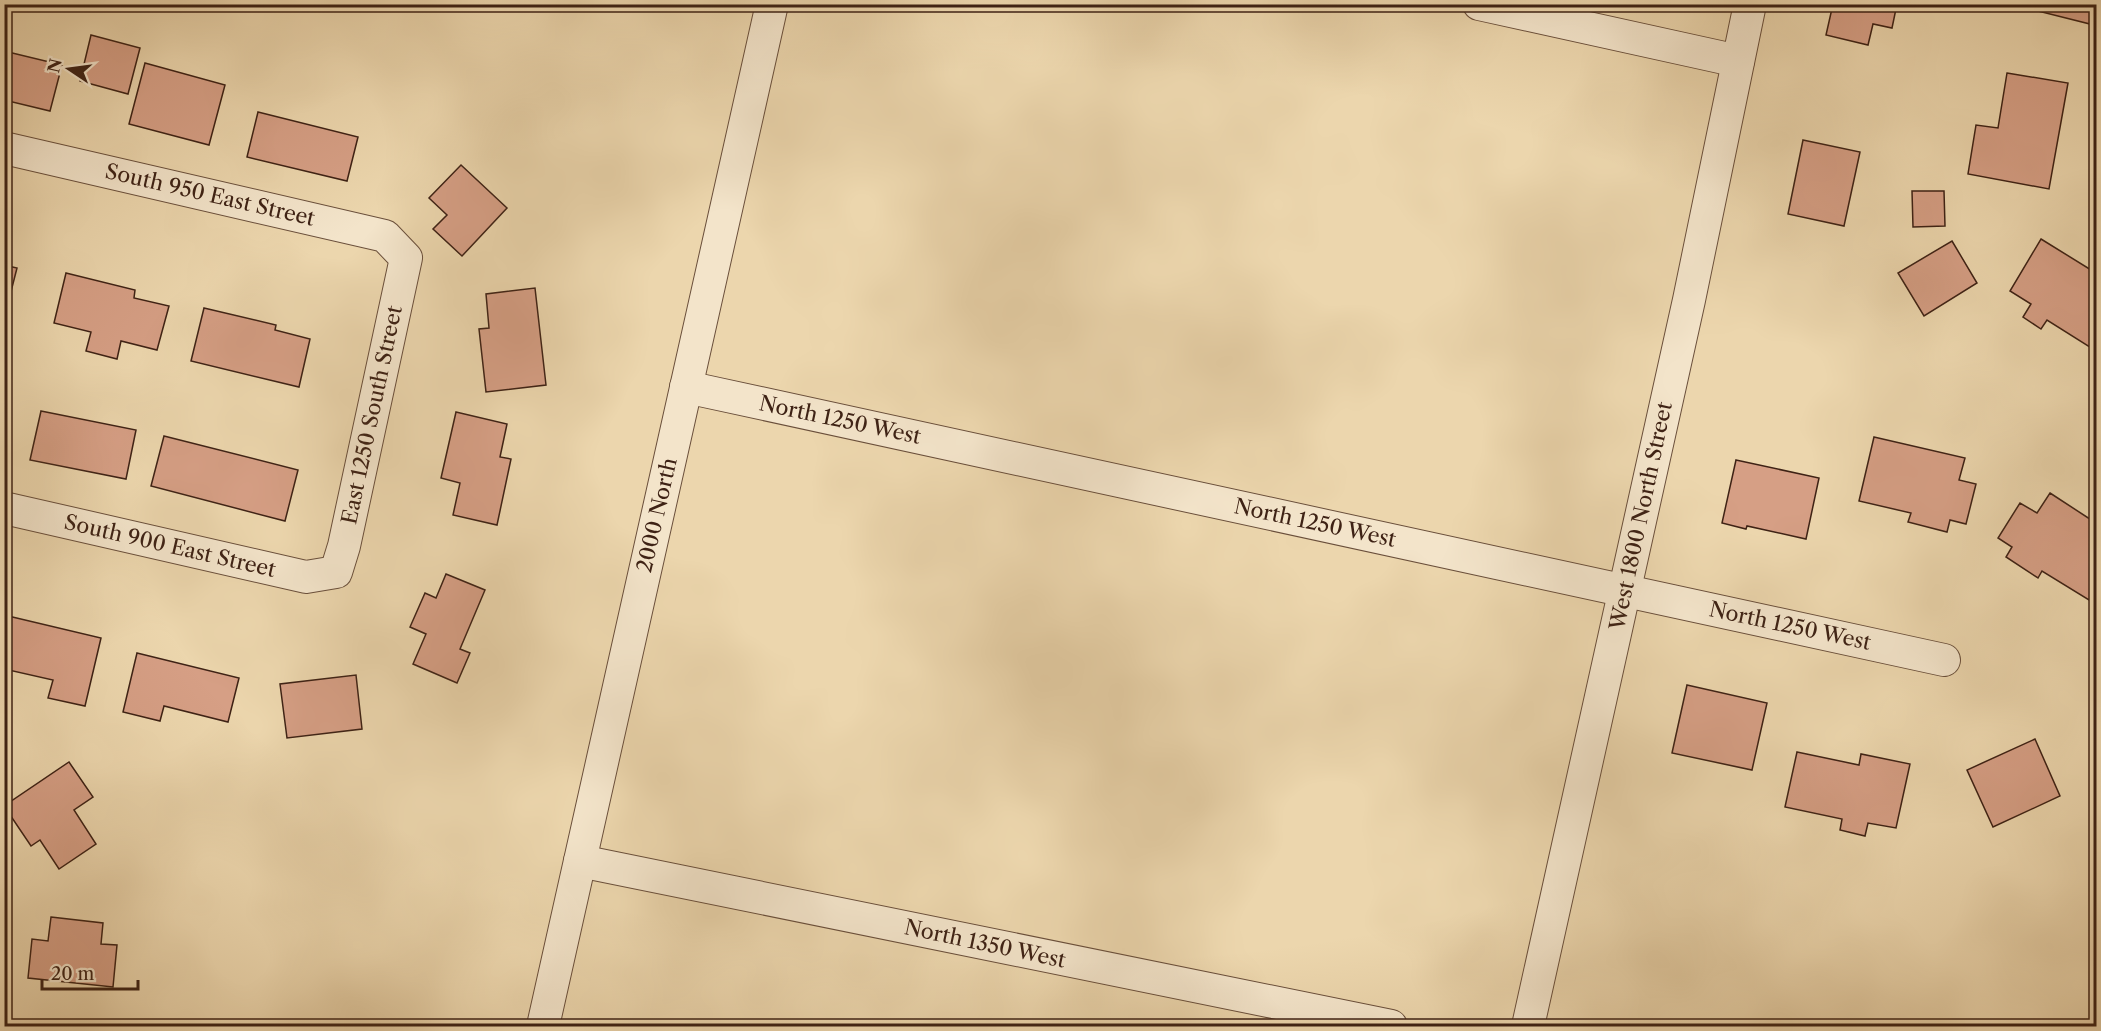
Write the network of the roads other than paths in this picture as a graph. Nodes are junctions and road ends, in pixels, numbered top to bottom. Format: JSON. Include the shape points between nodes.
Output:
{"nodes":[{"id":1,"x":772,"y":4,"type":"edge"},
{"id":2,"x":1479,"y":4,"type":"edge"},
{"id":3,"x":1750,"y":4,"type":"edge"},
{"id":4,"x":1738,"y":61,"type":"junction"},
{"id":5,"x":4,"y":148,"type":"edge"},
{"id":6,"x":406,"y":258,"type":"joint"},
{"id":7,"x":686,"y":387,"type":"junction"},
{"id":8,"x":4,"y":508,"type":"edge"},
{"id":9,"x":336,"y":572,"type":"joint"},
{"id":10,"x":1624,"y":590,"type":"junction"},
{"id":11,"x":1944,"y":660,"type":"dead end"},
{"id":12,"x":580,"y":861,"type":"junction"},
{"id":13,"x":543,"y":1026,"type":"edge"},
{"id":14,"x":1391,"y":1026,"type":"edge"},
{"id":15,"x":1528,"y":1026,"type":"edge"}],
"edges":[{"from":1,"to":7,"type":"street","name":"2000 North"},
{"from":2,"to":4,"type":"street"},
{"from":3,"to":4,"type":"street","name":"West 1800 North Street"},
{"from":4,"to":10,"type":"street","name":"West 1800 North Street"},
{"from":5,"to":6,"type":"street","name":"South 950 East Street","via":[[385,236]]},
{"from":6,"to":9,"type":"street","name":"East 1250 South Street"},
{"from":7,"to":10,"type":"street","name":"North 1250 West"},
{"from":7,"to":12,"type":"street","name":"2000 North"},
{"from":8,"to":9,"type":"street","name":"South 900 East Street","via":[[306,577]]},
{"from":10,"to":11,"type":"street","name":"North 1250 West"},
{"from":10,"to":15,"type":"street","name":"West 1800 North Street"},
{"from":12,"to":13,"type":"street","name":"2000 North"},
{"from":12,"to":14,"type":"street","name":"North 1350 West"}]}
